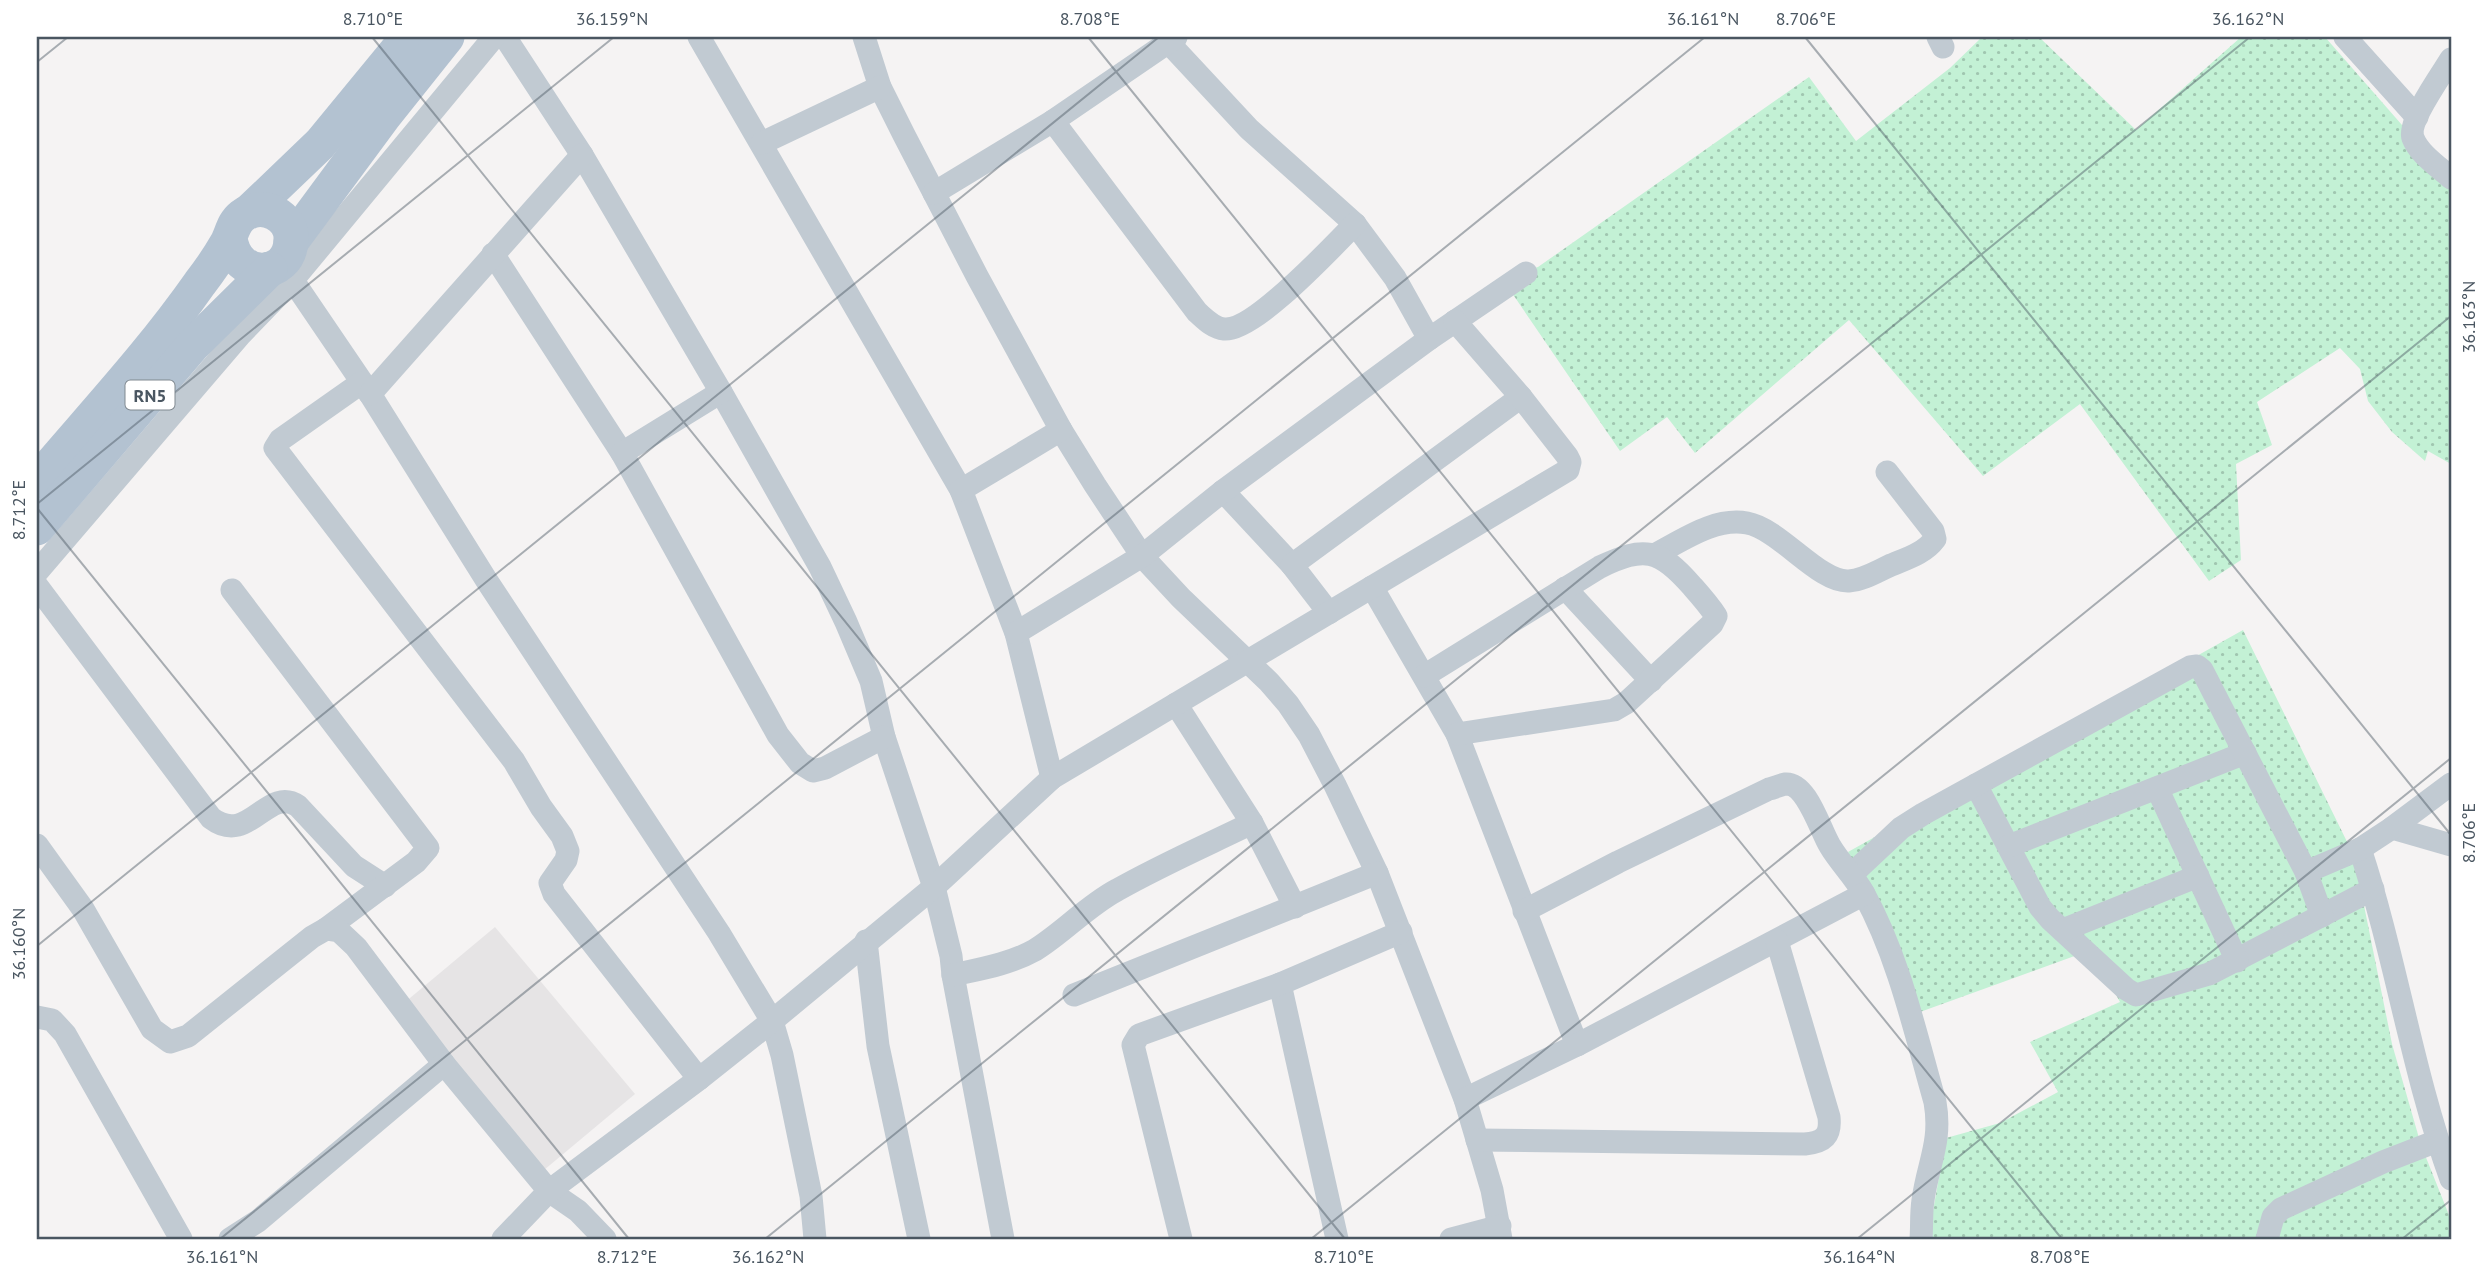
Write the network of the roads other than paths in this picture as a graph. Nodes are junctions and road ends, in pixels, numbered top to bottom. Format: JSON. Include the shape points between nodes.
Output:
{"nodes":[{"id":1,"x":408,"y":37,"type":"edge"},
{"id":2,"x":447,"y":37,"type":"edge"},
{"id":3,"x":494,"y":37,"type":"edge"},
{"id":4,"x":505,"y":37,"type":"edge"},
{"id":5,"x":699,"y":37,"type":"edge"},
{"id":6,"x":864,"y":37,"type":"edge"},
{"id":7,"x":2346,"y":37,"type":"edge"},
{"id":8,"x":1172,"y":39,"type":"edge"},
{"id":9,"x":2451,"y":59,"type":"edge"},
{"id":10,"x":880,"y":87,"type":"junction"},
{"id":11,"x":2417,"y":117,"type":"junction"},
{"id":12,"x":1053,"y":121,"type":"junction"},
{"id":13,"x":762,"y":143,"type":"junction"},
{"id":14,"x":582,"y":155,"type":"junction"},
{"id":15,"x":2451,"y":178,"type":"edge"},
{"id":16,"x":934,"y":193,"type":"junction"},
{"id":17,"x":251,"y":211,"type":"junction"},
{"id":18,"x":1355,"y":223,"type":"junction"},
{"id":19,"x":230,"y":238,"type":"junction"},
{"id":20,"x":493,"y":254,"type":"junction"},
{"id":21,"x":284,"y":264,"type":"junction"},
{"id":22,"x":1525,"y":272,"type":"dead end"},
{"id":23,"x":1455,"y":321,"type":"junction"},
{"id":24,"x":1430,"y":339,"type":"junction"},
{"id":25,"x":366,"y":389,"type":"junction"},
{"id":26,"x":721,"y":392,"type":"junction"},
{"id":27,"x":1521,"y":397,"type":"junction"},
{"id":28,"x":1060,"y":430,"type":"junction"},
{"id":29,"x":622,"y":453,"type":"junction"},
{"id":30,"x":1887,"y":472,"type":"dead end"},
{"id":31,"x":37,"y":481,"type":"edge"},
{"id":32,"x":961,"y":490,"type":"junction"},
{"id":33,"x":1223,"y":491,"type":"junction"},
{"id":34,"x":37,"y":528,"type":"edge"},
{"id":35,"x":1656,"y":554,"type":"junction"},
{"id":36,"x":1142,"y":556,"type":"junction"},
{"id":37,"x":1292,"y":565,"type":"junction"},
{"id":38,"x":37,"y":572,"type":"edge"},
{"id":39,"x":37,"y":586,"type":"edge"},
{"id":40,"x":1372,"y":587,"type":"junction"},
{"id":41,"x":1565,"y":589,"type":"junction"},
{"id":42,"x":232,"y":590,"type":"dead end"},
{"id":43,"x":1329,"y":613,"type":"junction"},
{"id":44,"x":1016,"y":633,"type":"junction"},
{"id":45,"x":1247,"y":660,"type":"junction"},
{"id":46,"x":1424,"y":676,"type":"junction"},
{"id":47,"x":1651,"y":681,"type":"junction"},
{"id":48,"x":1176,"y":705,"type":"junction"},
{"id":49,"x":1457,"y":734,"type":"junction"},
{"id":50,"x":884,"y":737,"type":"junction"},
{"id":51,"x":2245,"y":753,"type":"junction"},
{"id":52,"x":1052,"y":778,"type":"junction"},
{"id":53,"x":2451,"y":784,"type":"edge"},
{"id":54,"x":1976,"y":785,"type":"junction"},
{"id":55,"x":2157,"y":788,"type":"junction"},
{"id":56,"x":1252,"y":823,"type":"junction"},
{"id":57,"x":2392,"y":828,"type":"junction"},
{"id":58,"x":37,"y":845,"type":"edge"},
{"id":59,"x":2451,"y":845,"type":"edge"},
{"id":60,"x":2009,"y":846,"type":"junction"},
{"id":61,"x":2360,"y":849,"type":"junction"},
{"id":62,"x":2306,"y":872,"type":"junction"},
{"id":63,"x":1377,"y":873,"type":"junction"},
{"id":64,"x":1852,"y":874,"type":"junction"},
{"id":65,"x":2198,"y":876,"type":"junction"},
{"id":66,"x":385,"y":886,"type":"junction"},
{"id":67,"x":934,"y":887,"type":"junction"},
{"id":68,"x":2373,"y":889,"type":"junction"},
{"id":69,"x":1864,"y":894,"type":"junction"},
{"id":70,"x":1295,"y":906,"type":"junction"},
{"id":71,"x":1524,"y":911,"type":"junction"},
{"id":72,"x":2322,"y":916,"type":"junction"},
{"id":73,"x":326,"y":929,"type":"junction"},
{"id":74,"x":2063,"y":930,"type":"junction"},
{"id":75,"x":1401,"y":932,"type":"junction"},
{"id":76,"x":866,"y":941,"type":"junction"},
{"id":77,"x":1777,"y":941,"type":"junction"},
{"id":78,"x":2237,"y":961,"type":"junction"},
{"id":79,"x":953,"y":975,"type":"junction"},
{"id":80,"x":1280,"y":984,"type":"junction"},
{"id":81,"x":1074,"y":995,"type":"dead end"},
{"id":82,"x":37,"y":1017,"type":"edge"},
{"id":83,"x":772,"y":1021,"type":"junction"},
{"id":84,"x":1577,"y":1045,"type":"junction"},
{"id":85,"x":444,"y":1064,"type":"junction"},
{"id":86,"x":699,"y":1079,"type":"junction"},
{"id":87,"x":1465,"y":1099,"type":"junction"},
{"id":88,"x":2440,"y":1128,"type":"edge"},
{"id":89,"x":1477,"y":1140,"type":"junction"},
{"id":90,"x":2451,"y":1179,"type":"edge"},
{"id":91,"x":549,"y":1191,"type":"junction"},
{"id":92,"x":262,"y":1230,"type":"edge"},
{"id":93,"x":1501,"y":1233,"type":"edge"},
{"id":94,"x":181,"y":1239,"type":"edge"},
{"id":95,"x":230,"y":1239,"type":"edge"},
{"id":96,"x":503,"y":1239,"type":"edge"},
{"id":97,"x":605,"y":1239,"type":"edge"},
{"id":98,"x":815,"y":1239,"type":"edge"},
{"id":99,"x":919,"y":1239,"type":"edge"},
{"id":100,"x":1003,"y":1239,"type":"edge"},
{"id":101,"x":1181,"y":1239,"type":"edge"},
{"id":102,"x":1337,"y":1239,"type":"edge"},
{"id":103,"x":1451,"y":1239,"type":"edge"},
{"id":104,"x":1922,"y":1239,"type":"edge"},
{"id":105,"x":2267,"y":1239,"type":"edge"}],
"edges":[{"from":1,"to":17,"type":"main road","number":"RN5","via":[[320,144]]},
{"from":2,"to":21,"type":"main road","number":"RN5","via":[[384,116]]},
{"from":3,"to":21,"type":"street"},
{"from":4,"to":14,"type":"street"},
{"from":5,"to":13,"type":"street"},
{"from":6,"to":10,"type":"street"},
{"from":7,"to":11,"type":"street"},
{"from":8,"to":12,"type":"street"},
{"from":8,"to":18,"type":"street","via":[[1249,129]]},
{"from":9,"to":11,"type":"street"},
{"from":10,"to":13,"type":"street"},
{"from":10,"to":16,"type":"street"},
{"from":11,"to":15,"type":"street","via":[[2414,140]]},
{"from":12,"to":16,"type":"street"},
{"from":12,"to":18,"type":"street","via":[[1198,312],[1211,325],[1225,330],[1241,326],[1284,294]]},
{"from":13,"to":32,"type":"street"},
{"from":14,"to":20,"type":"street"},
{"from":14,"to":26,"type":"street"},
{"from":16,"to":28,"type":"street"},
{"from":17,"to":19,"type":"main road","number":"RN5","via":[[240,217]]},
{"from":17,"to":21,"type":"main road","via":[[263,209],[284,219],[290,230]]},
{"from":18,"to":24,"type":"street","via":[[1395,278]]},
{"from":19,"to":21,"type":"main road","via":[[237,260],[247,267],[258,271]]},
{"from":19,"to":31,"type":"main road","number":"RN5","via":[[168,326]]},
{"from":20,"to":25,"type":"street"},
{"from":20,"to":29,"type":"street"},
{"from":21,"to":25,"type":"street"},
{"from":21,"to":34,"type":"main road","number":"RN5","via":[[194,344]]},
{"from":21,"to":38,"type":"street","via":[[240,335]]},
{"from":22,"to":23,"type":"street"},
{"from":23,"to":24,"type":"street"},
{"from":23,"to":27,"type":"street"},
{"from":24,"to":33,"type":"street"},
{"from":25,"to":83,"type":"street"},
{"from":25,"to":86,"type":"street","via":[[280,440],[275,448],[514,761],[568,850],[550,883],[554,894]]},
{"from":26,"to":29,"type":"street"},
{"from":26,"to":50,"type":"street","via":[[846,622],[871,681]]},
{"from":27,"to":37,"type":"street"},
{"from":27,"to":40,"type":"street","via":[[1567,456],[1568,470]]},
{"from":28,"to":32,"type":"street"},
{"from":28,"to":36,"type":"street"},
{"from":29,"to":50,"type":"street","via":[[778,735],[800,763],[813,771],[825,768]]},
{"from":30,"to":35,"type":"street","via":[[1935,539],[1919,553],[1859,579],[1831,577],[1764,529],[1747,523],[1711,527]]},
{"from":32,"to":44,"type":"street"},
{"from":33,"to":36,"type":"street"},
{"from":33,"to":37,"type":"street"},
{"from":35,"to":41,"type":"street","via":[[1620,558]]},
{"from":35,"to":47,"type":"street","via":[[1681,574],[1716,616]]},
{"from":36,"to":44,"type":"street"},
{"from":36,"to":45,"type":"street"},
{"from":37,"to":43,"type":"street"},
{"from":39,"to":66,"type":"street","via":[[211,818],[227,827],[239,827],[279,801],[291,801],[354,866]]},
{"from":40,"to":43,"type":"street"},
{"from":40,"to":46,"type":"street"},
{"from":41,"to":46,"type":"street"},
{"from":41,"to":47,"type":"street"},
{"from":42,"to":66,"type":"street","via":[[428,848]]},
{"from":43,"to":45,"type":"street"},
{"from":44,"to":52,"type":"street"},
{"from":45,"to":48,"type":"street"},
{"from":45,"to":63,"type":"street","via":[[1288,704],[1308,735]]},
{"from":46,"to":49,"type":"street"},
{"from":47,"to":49,"type":"street","via":[[1614,710]]},
{"from":48,"to":52,"type":"street"},
{"from":48,"to":56,"type":"street"},
{"from":49,"to":71,"type":"street"},
{"from":50,"to":67,"type":"street"},
{"from":51,"to":54,"type":"street","via":[[2197,666]]},
{"from":51,"to":55,"type":"street"},
{"from":51,"to":62,"type":"street"},
{"from":52,"to":67,"type":"street"},
{"from":53,"to":57,"type":"street"},
{"from":54,"to":60,"type":"street"},
{"from":54,"to":64,"type":"street","via":[[1901,828]]},
{"from":55,"to":60,"type":"street"},
{"from":55,"to":65,"type":"street"},
{"from":56,"to":70,"type":"street"},
{"from":56,"to":79,"type":"street","via":[[1116,890],[1033,951]]},
{"from":57,"to":59,"type":"street"},
{"from":57,"to":61,"type":"street"},
{"from":58,"to":73,"type":"street","via":[[83,909],[152,1030],[170,1042],[188,1036]]},
{"from":60,"to":74,"type":"street","via":[[2040,907]]},
{"from":61,"to":62,"type":"street"},
{"from":61,"to":68,"type":"street"},
{"from":62,"to":72,"type":"street"},
{"from":63,"to":70,"type":"street"},
{"from":63,"to":75,"type":"street"},
{"from":64,"to":69,"type":"street"},
{"from":64,"to":71,"type":"street","via":[[1828,843],[1805,795],[1797,786],[1785,784]]},
{"from":65,"to":74,"type":"street"},
{"from":65,"to":78,"type":"street"},
{"from":66,"to":73,"type":"street"},
{"from":67,"to":76,"type":"street"},
{"from":67,"to":79,"type":"street"},
{"from":68,"to":72,"type":"street"},
{"from":68,"to":88,"type":"street"},
{"from":69,"to":77,"type":"street"},
{"from":69,"to":104,"type":"street","via":[[1900,980],[1939,1123],[1923,1200]]},
{"from":70,"to":81,"type":"street"},
{"from":71,"to":84,"type":"street"},
{"from":72,"to":78,"type":"street"},
{"from":73,"to":85,"type":"street","via":[[348,938]]},
{"from":74,"to":78,"type":"street","via":[[2136,995]]},
{"from":75,"to":80,"type":"street"},
{"from":75,"to":87,"type":"street"},
{"from":76,"to":83,"type":"street"},
{"from":76,"to":99,"type":"street","via":[[878,1046]]},
{"from":77,"to":84,"type":"street"},
{"from":77,"to":89,"type":"street","via":[[1829,1117],[1826,1138],[1805,1144]]},
{"from":79,"to":100,"type":"street"},
{"from":80,"to":101,"type":"street","via":[[1139,1035],[1133,1045]]},
{"from":80,"to":102,"type":"street"},
{"from":82,"to":94,"type":"street","via":[[51,1020],[65,1034]]},
{"from":83,"to":86,"type":"street"},
{"from":83,"to":98,"type":"street","via":[[811,1196]]},
{"from":84,"to":87,"type":"street"},
{"from":85,"to":91,"type":"street"},
{"from":85,"to":92,"type":"street"},
{"from":86,"to":91,"type":"street"},
{"from":87,"to":89,"type":"street"},
{"from":88,"to":90,"type":"street"},
{"from":88,"to":105,"type":"street","via":[[2383,1161],[2281,1209],[2273,1217]]},
{"from":89,"to":93,"type":"street"},
{"from":91,"to":96,"type":"street"},
{"from":91,"to":97,"type":"street","via":[[578,1210]]},
{"from":92,"to":95,"type":"street"},
{"from":93,"to":103,"type":"street"}]}
